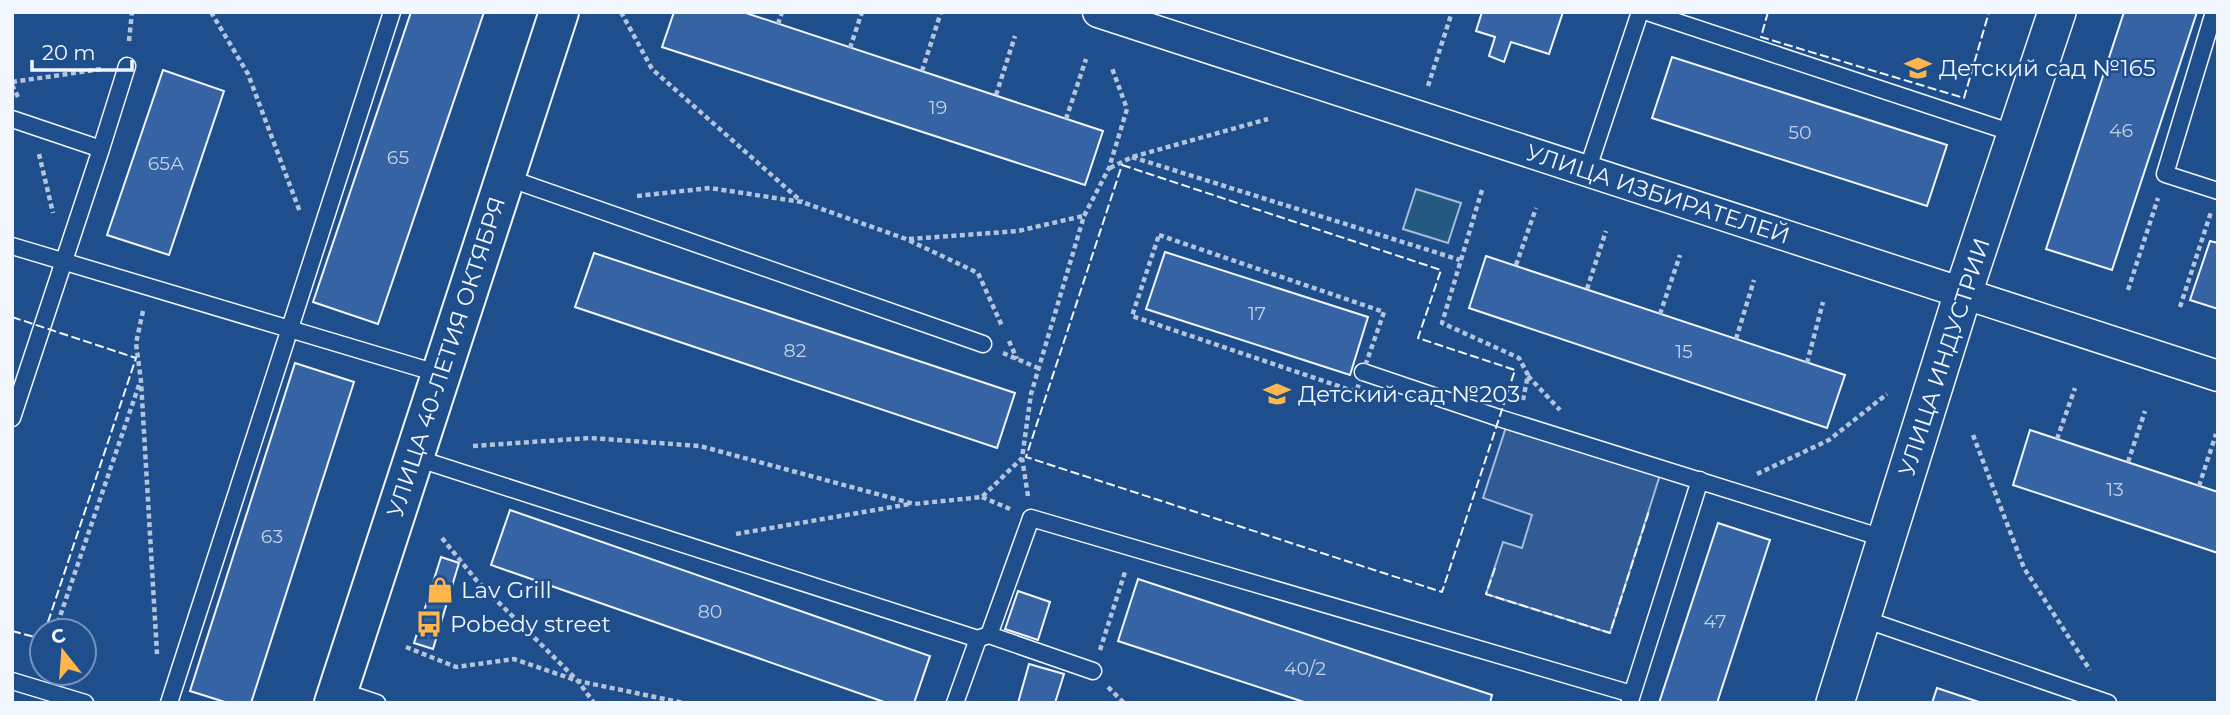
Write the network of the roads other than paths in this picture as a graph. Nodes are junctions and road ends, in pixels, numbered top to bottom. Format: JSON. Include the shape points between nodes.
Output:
{"nodes":[{"id":1,"x":392,"y":12,"type":"edge"},
{"id":2,"x":559,"y":12,"type":"edge"},
{"id":3,"x":1098,"y":12,"type":"edge"},
{"id":4,"x":1640,"y":12,"type":"edge"},
{"id":5,"x":1647,"y":12,"type":"edge"},
{"id":6,"x":2057,"y":12,"type":"edge"},
{"id":7,"x":2214,"y":12,"type":"edge"},
{"id":8,"x":2213,"y":33,"type":"edge"},
{"id":9,"x":127,"y":66,"type":"road end"},
{"id":10,"x":12,"y":119,"type":"edge"},
{"id":11,"x":2016,"y":134,"type":"junction"},
{"id":12,"x":101,"y":149,"type":"junction"},
{"id":13,"x":1587,"y":171,"type":"junction"},
{"id":14,"x":505,"y":177,"type":"junction"},
{"id":15,"x":2218,"y":191,"type":"edge"},
{"id":16,"x":12,"y":246,"type":"edge"},
{"id":17,"x":64,"y":261,"type":"junction"},
{"id":18,"x":1963,"y":293,"type":"junction"},
{"id":19,"x":290,"y":329,"type":"junction"},
{"id":20,"x":983,"y":344,"type":"road end"},
{"id":21,"x":1363,"y":372,"type":"road end"},
{"id":22,"x":440,"y":374,"type":"junction"},
{"id":23,"x":2218,"y":376,"type":"edge"},
{"id":24,"x":12,"y":418,"type":"edge"},
{"id":25,"x":413,"y":457,"type":"junction"},
{"id":26,"x":1700,"y":480,"type":"junction"},
{"id":27,"x":1886,"y":539,"type":"junction"},
{"id":28,"x":1861,"y":618,"type":"junction"},
{"id":29,"x":984,"y":637,"type":"junction"},
{"id":30,"x":1093,"y":671,"type":"road end"},
{"id":31,"x":12,"y":681,"type":"edge"},
{"id":32,"x":336,"y":696,"type":"edge"},
{"id":33,"x":1631,"y":698,"type":"edge"},
{"id":34,"x":85,"y":703,"type":"edge"},
{"id":35,"x":169,"y":703,"type":"edge"},
{"id":36,"x":377,"y":703,"type":"edge"},
{"id":37,"x":955,"y":703,"type":"edge"},
{"id":38,"x":1835,"y":703,"type":"edge"},
{"id":39,"x":2108,"y":703,"type":"edge"}],
"edges":[{"from":1,"to":19,"type":"lane"},
{"from":2,"to":14,"type":"main road","name":"УЛИЦА 40-ЛЕТИЯ ОКТЯБРЯ"},
{"from":3,"to":13,"type":"street","name":"УЛИЦА ИЗБИРАТЕЛЕЙ"},
{"from":4,"to":13,"type":"lane"},
{"from":5,"to":11,"type":"lane"},
{"from":6,"to":11,"type":"street","name":"УЛИЦА ИНДУСТРИИ"},
{"from":7,"to":8,"type":"lane"},
{"from":8,"to":15,"type":"lane","via":[[2165,174]]},
{"from":9,"to":12,"type":"lane"},
{"from":10,"to":12,"type":"lane"},
{"from":11,"to":18,"type":"street","name":"УЛИЦА ИНДУСТРИИ"},
{"from":12,"to":17,"type":"lane"},
{"from":13,"to":18,"type":"street","name":"УЛИЦА ИЗБИРАТЕЛЕЙ"},
{"from":14,"to":20,"type":"lane"},
{"from":14,"to":22,"type":"main road","name":"УЛИЦА 40-ЛЕТИЯ ОКТЯБРЯ"},
{"from":16,"to":17,"type":"lane"},
{"from":17,"to":19,"type":"lane"},
{"from":17,"to":24,"type":"lane"},
{"from":18,"to":23,"type":"street","name":"УЛИЦА ИЗБИРАТЕЛЕЙ"},
{"from":18,"to":27,"type":"street","name":"УЛИЦА ИНДУСТРИИ"},
{"from":19,"to":22,"type":"lane"},
{"from":19,"to":35,"type":"lane"},
{"from":21,"to":26,"type":"lane"},
{"from":22,"to":25,"type":"main road","name":"УЛИЦА 40-ЛЕТИЯ ОКТЯБРЯ"},
{"from":25,"to":29,"type":"lane"},
{"from":25,"to":32,"type":"main road","name":"УЛИЦА 40-ЛЕТИЯ ОКТЯБРЯ"},
{"from":26,"to":27,"type":"lane"},
{"from":26,"to":33,"type":"lane"},
{"from":27,"to":28,"type":"street","name":"УЛИЦА ИНДУСТРИИ"},
{"from":28,"to":38,"type":"street","name":"УЛИЦА ИНДУСТРИИ"},
{"from":28,"to":39,"type":"lane"},
{"from":29,"to":30,"type":"lane"},
{"from":29,"to":33,"type":"lane","via":[[1031,517]]},
{"from":29,"to":37,"type":"lane"},
{"from":31,"to":34,"type":"lane"},
{"from":32,"to":36,"type":"lane"}]}
